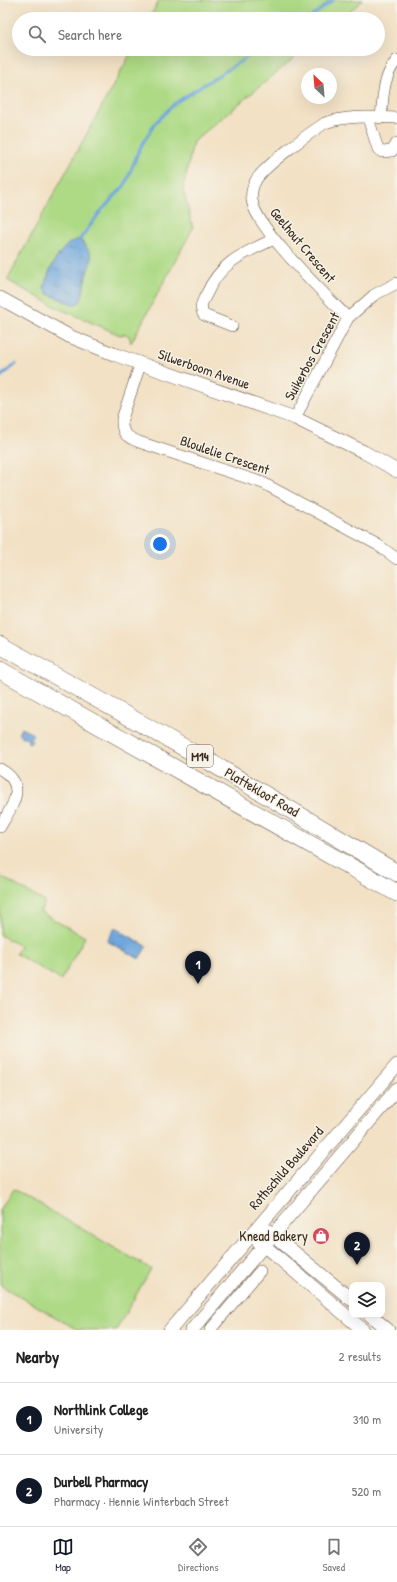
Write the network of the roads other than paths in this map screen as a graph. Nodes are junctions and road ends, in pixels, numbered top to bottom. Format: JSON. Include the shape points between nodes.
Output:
{"nodes":[{"id":1,"x":397,"y":60,"type":"edge"},
{"id":2,"x":368,"y":118,"type":"junction"},
{"id":3,"x":381,"y":118,"type":"junction"},
{"id":4,"x":397,"y":118,"type":"edge"},
{"id":5,"x":397,"y":143,"type":"edge"},
{"id":6,"x":274,"y":239,"type":"junction"},
{"id":7,"x":397,"y":283,"type":"edge"},
{"id":8,"x":0,"y":298,"type":"edge"},
{"id":9,"x":348,"y":318,"type":"junction"},
{"id":10,"x":232,"y":326,"type":"dead end"},
{"id":11,"x":140,"y":365,"type":"junction"},
{"id":12,"x":295,"y":418,"type":"junction"},
{"id":13,"x":397,"y":471,"type":"edge"},
{"id":14,"x":397,"y":559,"type":"edge"},
{"id":15,"x":0,"y":645,"type":"edge"},
{"id":16,"x":0,"y":670,"type":"edge"},
{"id":17,"x":0,"y":769,"type":"edge"},
{"id":18,"x":0,"y":827,"type":"edge"},
{"id":19,"x":397,"y":872,"type":"edge"},
{"id":20,"x":397,"y":893,"type":"edge"},
{"id":21,"x":397,"y":1065,"type":"edge"},
{"id":22,"x":397,"y":1089,"type":"edge"},
{"id":23,"x":260,"y":1224,"type":"junction"},
{"id":24,"x":273,"y":1234,"type":"junction"},
{"id":25,"x":250,"y":1235,"type":"junction"},
{"id":26,"x":263,"y":1246,"type":"junction"},
{"id":27,"x":260,"y":1271,"type":"dead end"},
{"id":28,"x":349,"y":1297,"type":"edge"},
{"id":29,"x":374,"y":1318,"type":"edge"},
{"id":30,"x":170,"y":1330,"type":"edge"},
{"id":31,"x":192,"y":1330,"type":"edge"},
{"id":32,"x":210,"y":1330,"type":"edge"},
{"id":33,"x":363,"y":1330,"type":"edge"},
{"id":34,"x":388,"y":1330,"type":"edge"}],
"edges":[{"from":1,"to":3,"type":"street","via":[[388,72]]},
{"from":2,"to":3,"type":"street","name":"Geelhout Crescent"},
{"from":2,"to":5,"type":"street","via":[[378,149],[382,152],[392,151]]},
{"from":2,"to":6,"type":"street","name":"Geelhout Crescent","via":[[333,120],[325,123],[259,176],[252,189],[252,200],[260,220]]},
{"from":3,"to":4,"type":"street","name":"Geelhout Crescent"},
{"from":6,"to":9,"type":"street","name":"Geelhout Crescent"},
{"from":6,"to":10,"type":"street","via":[[225,265],[208,289],[201,308],[204,315]]},
{"from":7,"to":9,"type":"street","name":"Suikerbos Crescent","via":[[374,295]]},
{"from":8,"to":11,"type":"street","name":"Silwerboom Avenue","via":[[69,336]]},
{"from":9,"to":12,"type":"street","name":"Suikerbos Crescent"},
{"from":11,"to":12,"type":"street","name":"Silwerboom Avenue"},
{"from":11,"to":14,"type":"street","name":"Bloulelie Crescent","via":[[122,419],[121,426],[129,438],[263,483],[378,545]]},
{"from":12,"to":13,"type":"street","name":"Silwerboom Avenue"},
{"from":15,"to":19,"type":"main road","name":"Plattekloof Road","number":"M14","via":[[210,762]]},
{"from":16,"to":20,"type":"main road","name":"Plattekloof Road","number":"M14"},
{"from":17,"to":18,"type":"street","via":[[11,776],[16,788],[15,799]]},
{"from":21,"to":23,"type":"street","name":"Rothschild Boulevard"},
{"from":22,"to":24,"type":"street"},
{"from":23,"to":24,"type":"street"},
{"from":23,"to":25,"type":"street","name":"Rothschild Boulevard"},
{"from":24,"to":26,"type":"street"},
{"from":24,"to":28,"type":"street"},
{"from":25,"to":26,"type":"street"},
{"from":25,"to":30,"type":"street","name":"Rothschild Boulevard"},
{"from":26,"to":31,"type":"street"},
{"from":26,"to":33,"type":"street"},
{"from":27,"to":32,"type":"street"},
{"from":29,"to":34,"type":"street"}]}
